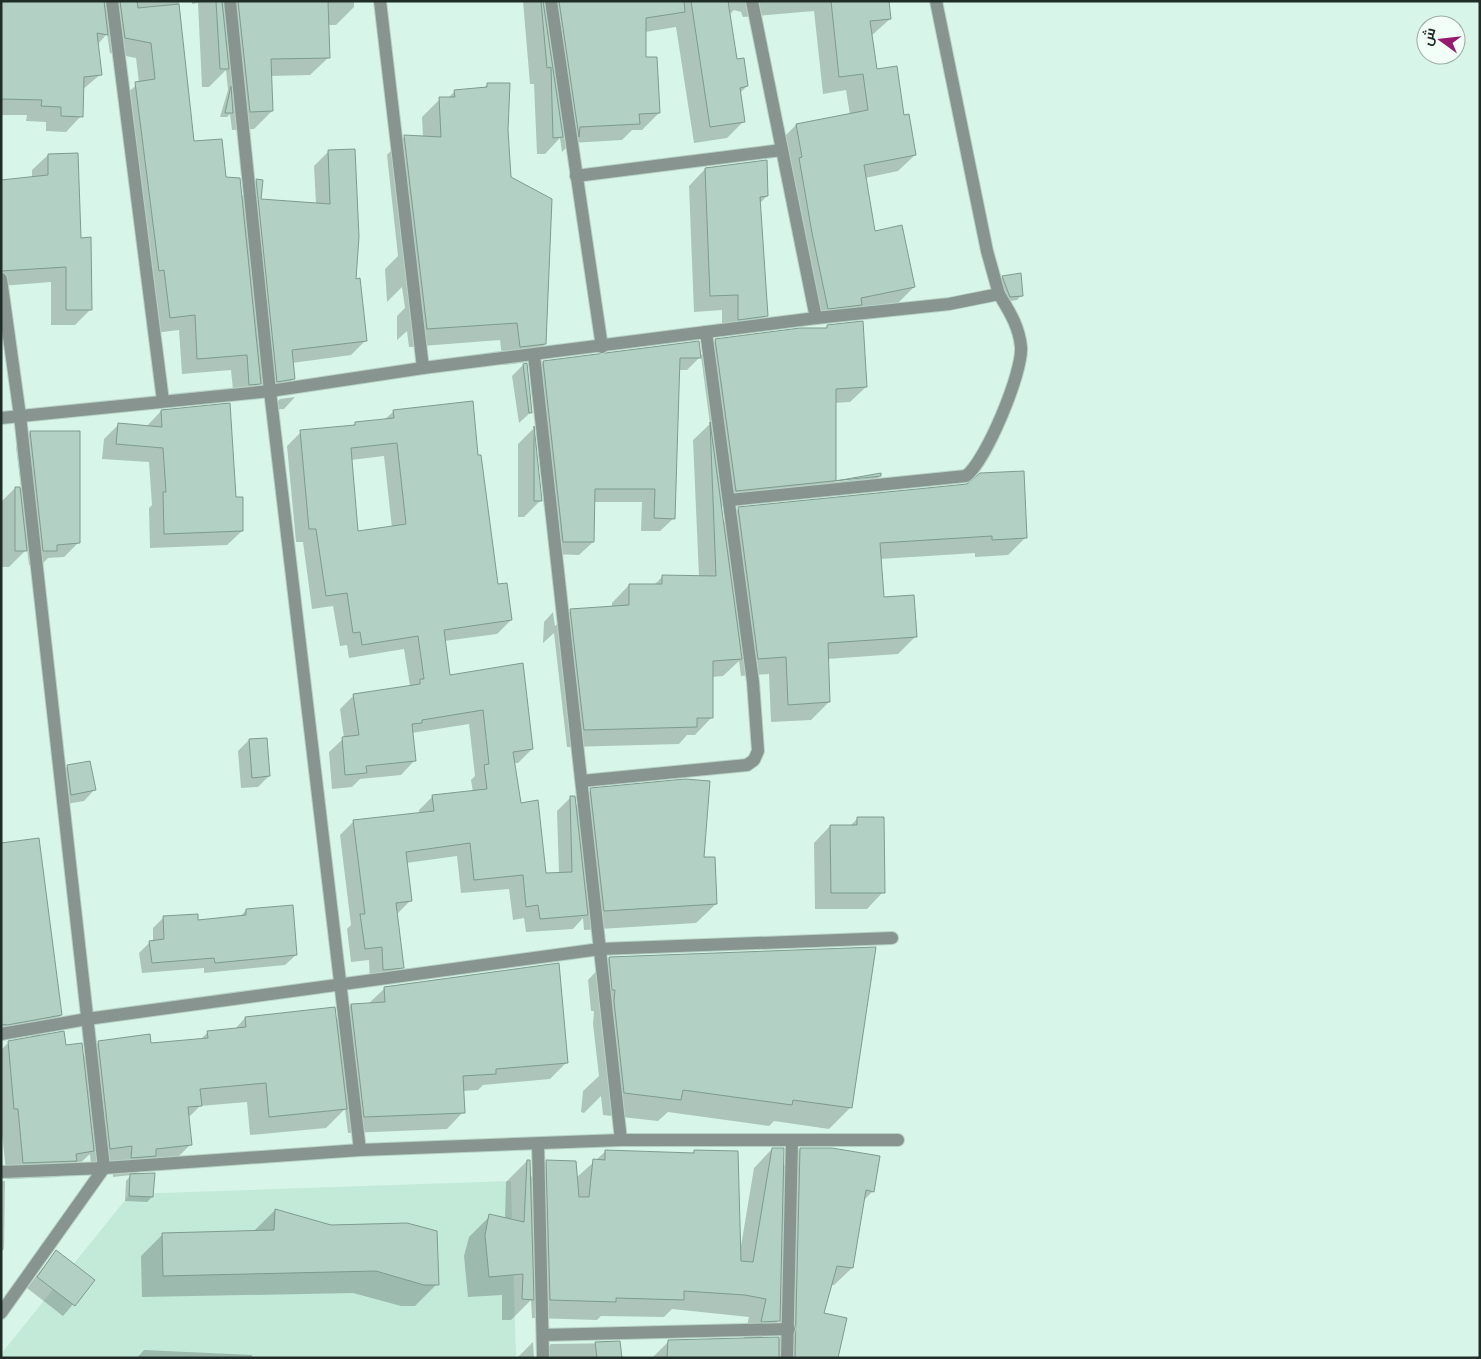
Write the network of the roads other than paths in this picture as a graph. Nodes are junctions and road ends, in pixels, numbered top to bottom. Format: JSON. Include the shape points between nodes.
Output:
{"nodes":[{"id":1,"x":112,"y":1,"type":"edge"},
{"id":2,"x":230,"y":1,"type":"edge"},
{"id":3,"x":380,"y":1,"type":"edge"},
{"id":4,"x":550,"y":1,"type":"edge"},
{"id":5,"x":752,"y":1,"type":"edge"},
{"id":6,"x":936,"y":1,"type":"edge"},
{"id":7,"x":782,"y":150,"type":"junction"},
{"id":8,"x":576,"y":176,"type":"junction"},
{"id":9,"x":1,"y":279,"type":"edge"},
{"id":10,"x":999,"y":294,"type":"junction"},
{"id":11,"x":816,"y":318,"type":"junction"},
{"id":12,"x":706,"y":332,"type":"junction"},
{"id":13,"x":602,"y":347,"type":"junction"},
{"id":14,"x":534,"y":355,"type":"junction"},
{"id":15,"x":423,"y":368,"type":"junction"},
{"id":16,"x":270,"y":391,"type":"junction"},
{"id":17,"x":163,"y":401,"type":"junction"},
{"id":18,"x":20,"y":416,"type":"junction"},
{"id":19,"x":1,"y":418,"type":"edge"},
{"id":20,"x":730,"y":500,"type":"junction"},
{"id":21,"x":582,"y":781,"type":"junction"},
{"id":22,"x":892,"y":938,"type":"dead end"},
{"id":23,"x":600,"y":949,"type":"junction"},
{"id":24,"x":340,"y":984,"type":"junction"},
{"id":25,"x":87,"y":1019,"type":"junction"},
{"id":26,"x":1,"y":1034,"type":"edge"},
{"id":27,"x":622,"y":1140,"type":"junction"},
{"id":28,"x":792,"y":1140,"type":"junction"},
{"id":29,"x":898,"y":1140,"type":"dead end"},
{"id":30,"x":538,"y":1144,"type":"junction"},
{"id":31,"x":360,"y":1150,"type":"junction"},
{"id":32,"x":104,"y":1168,"type":"junction"},
{"id":33,"x":1,"y":1172,"type":"edge"},
{"id":34,"x":1,"y":1313,"type":"edge"},
{"id":35,"x":789,"y":1329,"type":"junction"},
{"id":36,"x":542,"y":1335,"type":"junction"},
{"id":37,"x":543,"y":1358,"type":"edge"},
{"id":38,"x":787,"y":1358,"type":"edge"}],
"edges":[{"from":1,"to":17,"type":"street"},
{"from":2,"to":16,"type":"street"},
{"from":3,"to":15,"type":"street"},
{"from":4,"to":8,"type":"street"},
{"from":5,"to":7,"type":"street"},
{"from":6,"to":10,"type":"street","via":[[983,232]]},
{"from":7,"to":8,"type":"street"},
{"from":7,"to":11,"type":"street"},
{"from":8,"to":13,"type":"street"},
{"from":9,"to":18,"type":"street"},
{"from":10,"to":11,"type":"street","via":[[949,304]]},
{"from":10,"to":20,"type":"street","via":[[1020,335],[1020,363],[999,420],[975,467],[966,476]]},
{"from":11,"to":12,"type":"street"},
{"from":12,"to":13,"type":"street"},
{"from":12,"to":20,"type":"street"},
{"from":13,"to":14,"type":"street"},
{"from":14,"to":15,"type":"street"},
{"from":14,"to":21,"type":"street"},
{"from":15,"to":16,"type":"street"},
{"from":16,"to":17,"type":"street"},
{"from":16,"to":24,"type":"street"},
{"from":17,"to":18,"type":"street"},
{"from":18,"to":19,"type":"street"},
{"from":18,"to":25,"type":"street"},
{"from":20,"to":21,"type":"street","via":[[757,719],[758,751],[754,760],[747,765],[716,770]]},
{"from":21,"to":23,"type":"street"},
{"from":22,"to":23,"type":"street"},
{"from":23,"to":24,"type":"street"},
{"from":23,"to":27,"type":"street"},
{"from":24,"to":25,"type":"street"},
{"from":24,"to":31,"type":"street"},
{"from":25,"to":26,"type":"street"},
{"from":25,"to":32,"type":"street"},
{"from":27,"to":28,"type":"street"},
{"from":27,"to":30,"type":"street"},
{"from":28,"to":29,"type":"street"},
{"from":28,"to":35,"type":"street"},
{"from":30,"to":31,"type":"street"},
{"from":30,"to":36,"type":"street"},
{"from":31,"to":32,"type":"street"},
{"from":32,"to":33,"type":"street"},
{"from":32,"to":34,"type":"street"},
{"from":35,"to":36,"type":"street"},
{"from":35,"to":38,"type":"street"},
{"from":36,"to":37,"type":"street"}]}
